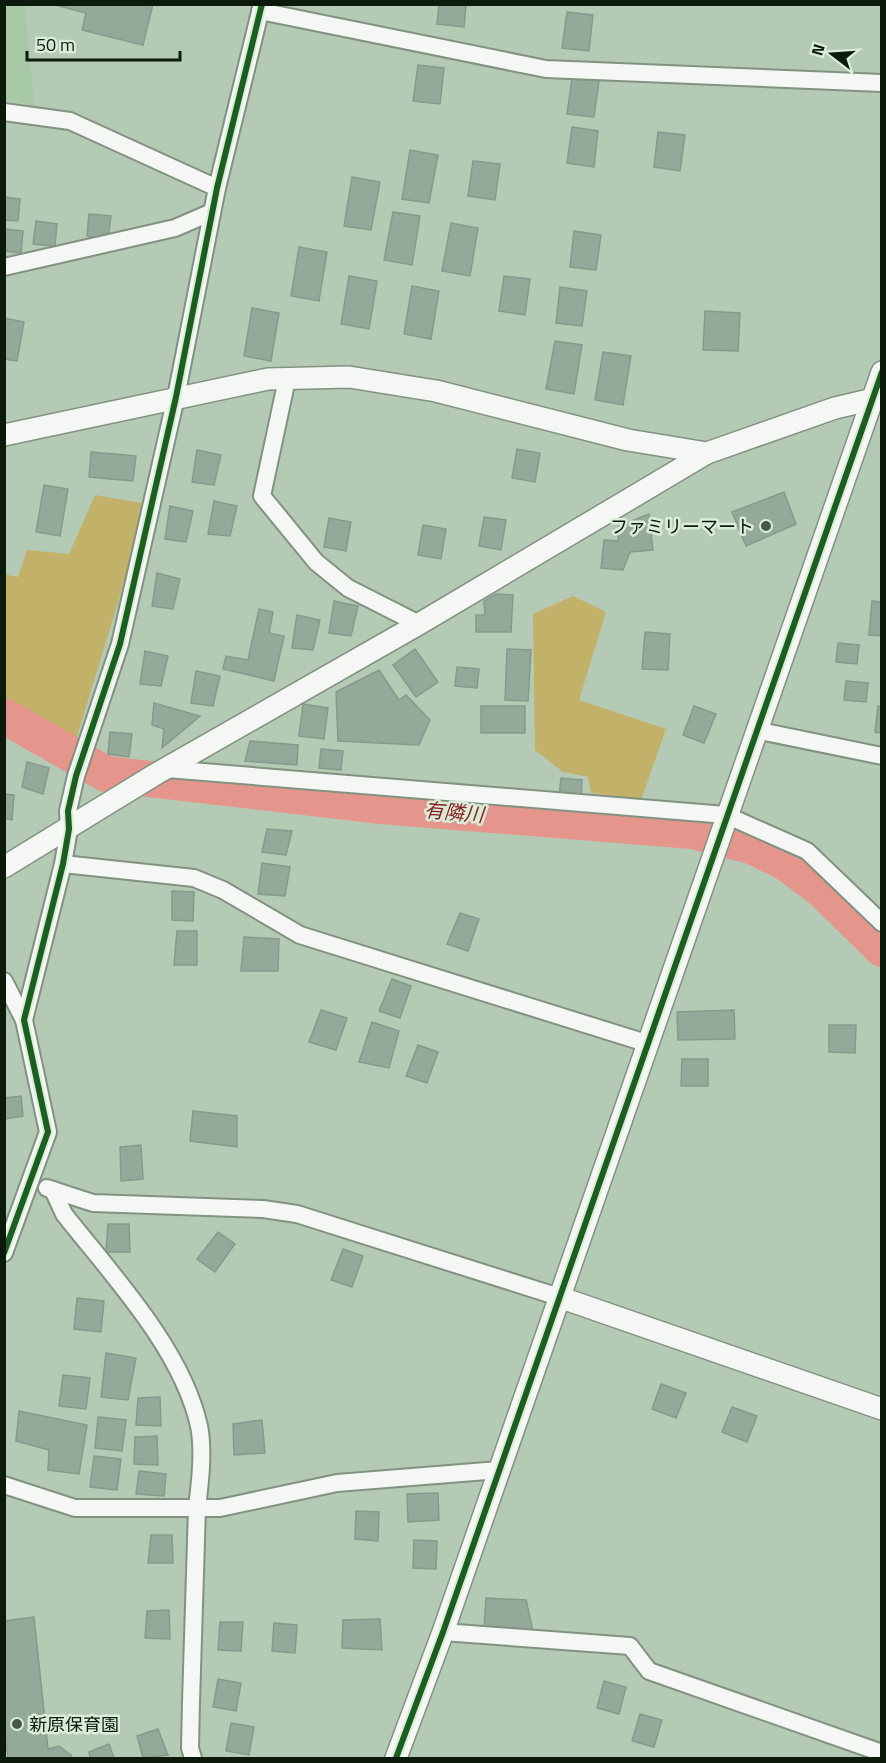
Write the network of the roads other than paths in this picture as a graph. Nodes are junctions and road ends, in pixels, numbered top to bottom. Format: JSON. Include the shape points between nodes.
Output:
{"nodes":[{"id":1,"x":261,"y":8,"type":"edge"},
{"id":2,"x":882,"y":83,"type":"edge"},
{"id":3,"x":4,"y":112,"type":"edge"},
{"id":4,"x":217,"y":188,"type":"junction"},
{"id":5,"x":212,"y":212,"type":"junction"},
{"id":6,"x":4,"y":267,"type":"edge"},
{"id":7,"x":882,"y":372,"type":"edge"},
{"id":8,"x":287,"y":379,"type":"junction"},
{"id":9,"x":176,"y":397,"type":"junction"},
{"id":10,"x":877,"y":398,"type":"edge"},
{"id":11,"x":4,"y":435,"type":"edge"},
{"id":12,"x":707,"y":453,"type":"junction"},
{"id":13,"x":419,"y":624,"type":"junction"},
{"id":14,"x":755,"y":730,"type":"junction"},
{"id":15,"x":882,"y":756,"type":"edge"},
{"id":16,"x":162,"y":771,"type":"junction"},
{"id":17,"x":724,"y":819,"type":"junction"},
{"id":18,"x":69,"y":829,"type":"junction"},
{"id":19,"x":63,"y":864,"type":"junction"},
{"id":20,"x":4,"y":867,"type":"edge"},
{"id":21,"x":882,"y":923,"type":"edge"},
{"id":22,"x":4,"y":981,"type":"edge"},
{"id":23,"x":24,"y":1020,"type":"junction"},
{"id":24,"x":646,"y":1043,"type":"junction"},
{"id":25,"x":32,"y":1183,"type":"junction"},
{"id":26,"x":53,"y":1190,"type":"junction"},
{"id":27,"x":4,"y":1254,"type":"edge"},
{"id":28,"x":559,"y":1297,"type":"junction"},
{"id":29,"x":882,"y":1409,"type":"edge"},
{"id":30,"x":499,"y":1470,"type":"junction"},
{"id":31,"x":4,"y":1485,"type":"edge"},
{"id":32,"x":196,"y":1508,"type":"junction"},
{"id":33,"x":443,"y":1632,"type":"junction"},
{"id":34,"x":882,"y":1753,"type":"edge"},
{"id":35,"x":191,"y":1758,"type":"edge"},
{"id":36,"x":396,"y":1758,"type":"edge"}],
"edges":[{"from":1,"to":2,"type":"street","via":[[546,69]]},
{"from":1,"to":4,"type":"street"},
{"from":3,"to":4,"type":"street","via":[[70,122]]},
{"from":4,"to":5,"type":"street"},
{"from":5,"to":6,"type":"street","via":[[175,228]]},
{"from":5,"to":9,"type":"street"},
{"from":7,"to":10,"type":"street"},
{"from":8,"to":9,"type":"street","via":[[268,379]]},
{"from":8,"to":12,"type":"street","via":[[350,377],[436,391],[628,440]]},
{"from":8,"to":13,"type":"street","via":[[262,496],[316,562],[348,588]]},
{"from":9,"to":11,"type":"street"},
{"from":9,"to":18,"type":"street","via":[[120,644],[76,776],[68,811]]},
{"from":10,"to":12,"type":"street","via":[[835,408]]},
{"from":10,"to":14,"type":"street"},
{"from":12,"to":13,"type":"street"},
{"from":13,"to":16,"type":"street"},
{"from":14,"to":15,"type":"street"},
{"from":14,"to":17,"type":"street"},
{"from":16,"to":17,"type":"street"},
{"from":16,"to":18,"type":"street"},
{"from":17,"to":21,"type":"street","via":[[807,851]]},
{"from":17,"to":24,"type":"street"},
{"from":18,"to":19,"type":"street"},
{"from":18,"to":20,"type":"street"},
{"from":19,"to":23,"type":"street"},
{"from":19,"to":24,"type":"street","via":[[194,878],[223,890],[300,935]]},
{"from":22,"to":23,"type":"street"},
{"from":23,"to":25,"type":"street","via":[[48,1132]]},
{"from":24,"to":28,"type":"street"},
{"from":25,"to":26,"type":"street"},
{"from":25,"to":27,"type":"street"},
{"from":26,"to":28,"type":"street","via":[[93,1203],[263,1209],[297,1214]]},
{"from":26,"to":32,"type":"street","via":[[64,1214],[172,1356],[199,1426],[200,1481]]},
{"from":28,"to":29,"type":"street"},
{"from":28,"to":30,"type":"street"},
{"from":30,"to":32,"type":"street","via":[[337,1483],[220,1508]]},
{"from":30,"to":33,"type":"street"},
{"from":31,"to":32,"type":"street","via":[[75,1508]]},
{"from":32,"to":35,"type":"street"},
{"from":33,"to":34,"type":"street","via":[[630,1646],[649,1671]]},
{"from":33,"to":36,"type":"street"}]}
